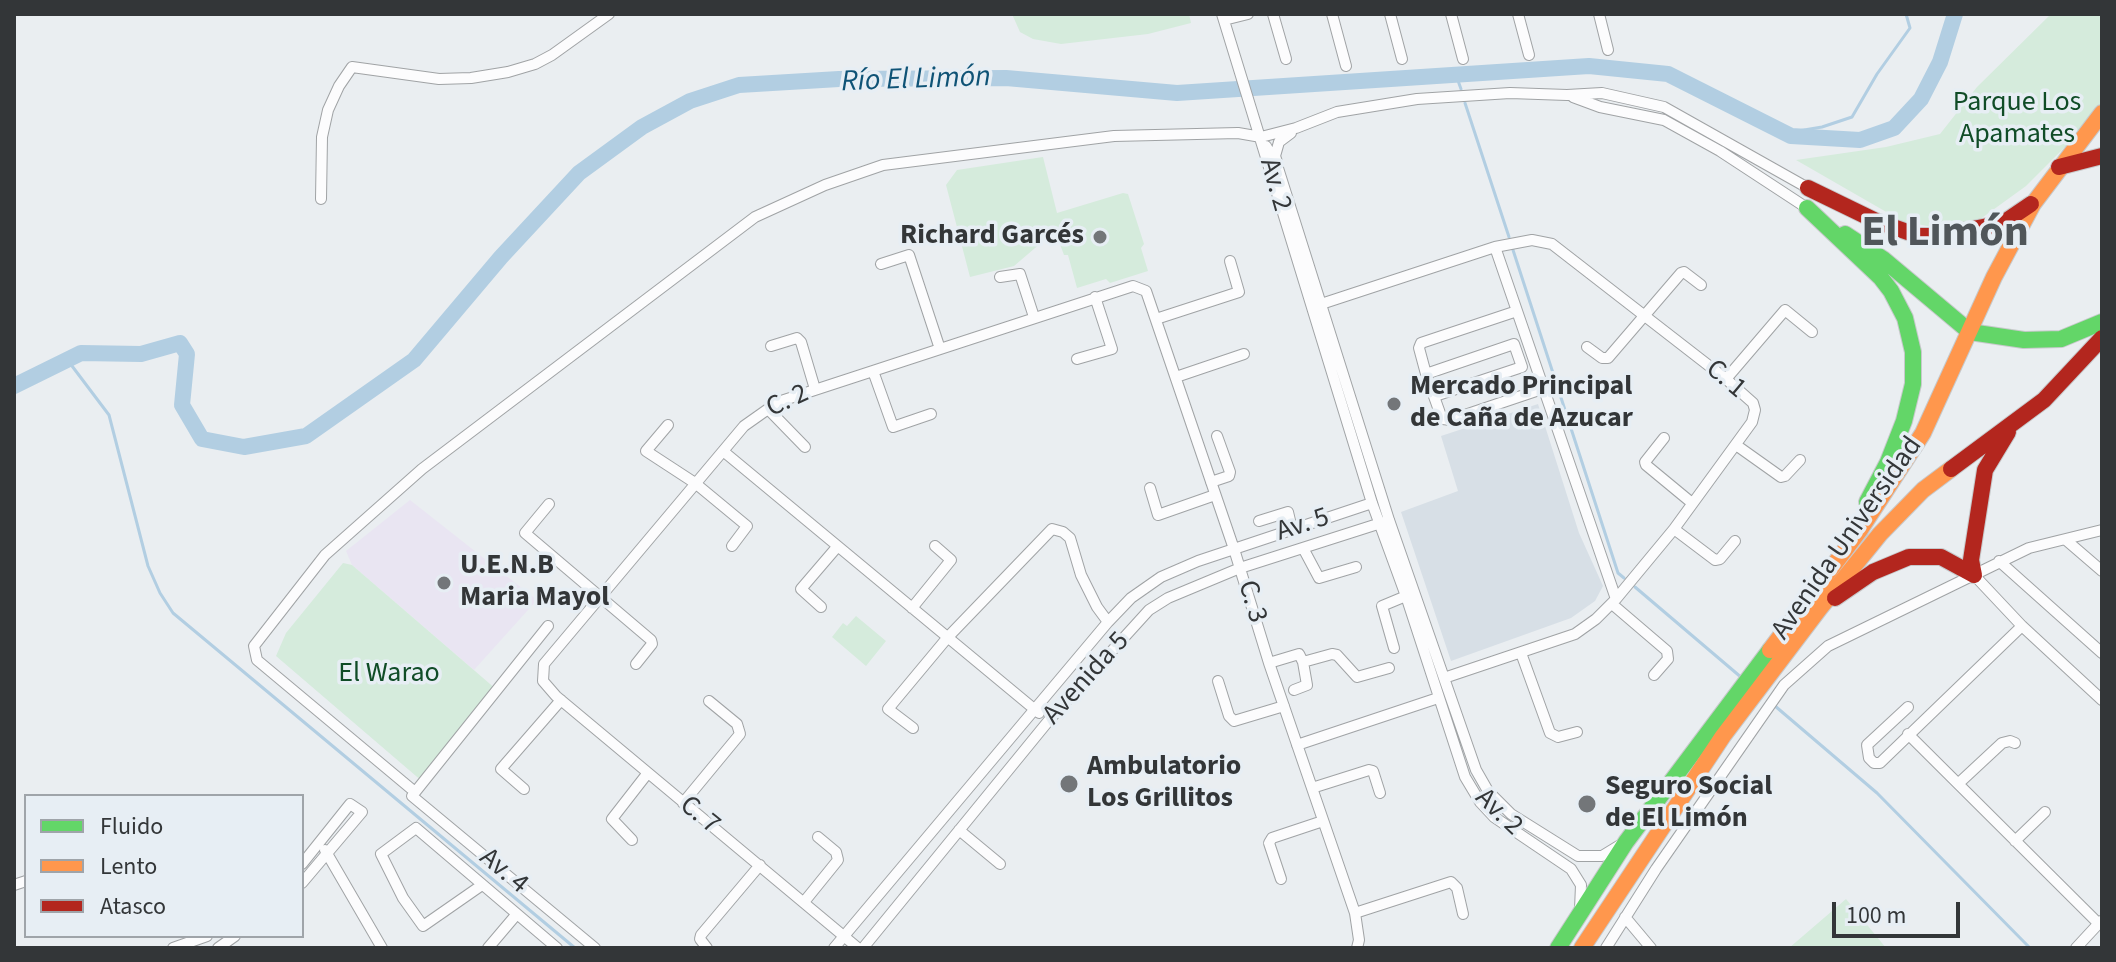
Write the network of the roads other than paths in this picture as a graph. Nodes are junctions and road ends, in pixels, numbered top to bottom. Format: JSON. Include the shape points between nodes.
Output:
{"nodes":[{"id":1,"x":585,"y":14,"type":"edge"},
{"id":2,"x":609,"y":14,"type":"edge"},
{"id":3,"x":1248,"y":14,"type":"edge"},
{"id":4,"x":1273,"y":14,"type":"edge"},
{"id":5,"x":1332,"y":14,"type":"edge"},
{"id":6,"x":1390,"y":14,"type":"edge"},
{"id":7,"x":1451,"y":14,"type":"edge"},
{"id":8,"x":1518,"y":14,"type":"edge"},
{"id":9,"x":1599,"y":14,"type":"edge"},
{"id":10,"x":1223,"y":17,"type":"edge"},
{"id":11,"x":596,"y":24,"type":"junction"},
{"id":12,"x":1608,"y":50,"type":"dead end"},
{"id":13,"x":1529,"y":55,"type":"dead end"},
{"id":14,"x":1286,"y":59,"type":"dead end"},
{"id":15,"x":1402,"y":59,"type":"dead end"},
{"id":16,"x":1463,"y":59,"type":"dead end"},
{"id":17,"x":1346,"y":66,"type":"dead end"},
{"id":18,"x":1567,"y":95,"type":"junction"},
{"id":19,"x":2102,"y":113,"type":"edge"},
{"id":20,"x":1296,"y":128,"type":"junction"},
{"id":21,"x":1261,"y":137,"type":"junction"},
{"id":22,"x":2102,"y":156,"type":"edge"},
{"id":23,"x":2059,"y":167,"type":"junction"},
{"id":24,"x":1278,"y":168,"type":"junction"},
{"id":25,"x":1808,"y":188,"type":"joint"},
{"id":26,"x":321,"y":199,"type":"dead end"},
{"id":27,"x":2033,"y":204,"type":"junction"},
{"id":28,"x":1807,"y":208,"type":"junction"},
{"id":29,"x":1495,"y":247,"type":"junction"},
{"id":30,"x":1230,"y":261,"type":"dead end"},
{"id":31,"x":881,"y":264,"type":"dead end"},
{"id":32,"x":1000,"y":277,"type":"dead end"},
{"id":33,"x":1701,"y":285,"type":"dead end"},
{"id":34,"x":1146,"y":291,"type":"joint"},
{"id":35,"x":1095,"y":297,"type":"junction"},
{"id":36,"x":1317,"y":305,"type":"junction"},
{"id":37,"x":1517,"y":311,"type":"junction"},
{"id":38,"x":1644,"y":316,"type":"junction"},
{"id":39,"x":1034,"y":317,"type":"junction"},
{"id":40,"x":1156,"y":319,"type":"junction"},
{"id":41,"x":2102,"y":322,"type":"edge"},
{"id":42,"x":1812,"y":332,"type":"dead end"},
{"id":43,"x":1970,"y":332,"type":"junction"},
{"id":44,"x":2102,"y":338,"type":"edge"},
{"id":45,"x":771,"y":346,"type":"dead end"},
{"id":46,"x":1587,"y":347,"type":"dead end"},
{"id":47,"x":940,"y":349,"type":"junction"},
{"id":48,"x":1244,"y":354,"type":"dead end"},
{"id":49,"x":1077,"y":359,"type":"dead end"},
{"id":50,"x":873,"y":371,"type":"junction"},
{"id":51,"x":1426,"y":374,"type":"junction"},
{"id":52,"x":1176,"y":377,"type":"junction"},
{"id":53,"x":1726,"y":379,"type":"junction"},
{"id":54,"x":815,"y":389,"type":"junction"},
{"id":55,"x":1542,"y":389,"type":"junction"},
{"id":56,"x":1435,"y":396,"type":"junction"},
{"id":57,"x":768,"y":409,"type":"junction"},
{"id":58,"x":931,"y":414,"type":"dead end"},
{"id":59,"x":668,"y":425,"type":"dead end"},
{"id":60,"x":2011,"y":426,"type":"junction"},
{"id":61,"x":1217,"y":436,"type":"dead end"},
{"id":62,"x":1664,"y":438,"type":"dead end"},
{"id":63,"x":1736,"y":445,"type":"junction"},
{"id":64,"x":805,"y":447,"type":"dead end"},
{"id":65,"x":723,"y":451,"type":"junction"},
{"id":66,"x":1800,"y":460,"type":"dead end"},
{"id":67,"x":1211,"y":482,"type":"junction"},
{"id":68,"x":695,"y":483,"type":"junction"},
{"id":69,"x":1150,"y":488,"type":"dead end"},
{"id":70,"x":1215,"y":495,"type":"junction"},
{"id":71,"x":1372,"y":503,"type":"junction"},
{"id":72,"x":1692,"y":503,"type":"junction"},
{"id":73,"x":549,"y":504,"type":"dead end"},
{"id":74,"x":1259,"y":521,"type":"dead end"},
{"id":75,"x":1384,"y":522,"type":"junction"},
{"id":76,"x":1292,"y":529,"type":"junction"},
{"id":77,"x":1674,"y":529,"type":"junction"},
{"id":78,"x":1860,"y":530,"type":"junction"},
{"id":79,"x":2102,"y":530,"type":"edge"},
{"id":80,"x":2066,"y":540,"type":"junction"},
{"id":81,"x":1735,"y":541,"type":"dead end"},
{"id":82,"x":732,"y":546,"type":"dead end"},
{"id":83,"x":935,"y":546,"type":"dead end"},
{"id":84,"x":837,"y":547,"type":"junction"},
{"id":85,"x":1303,"y":548,"type":"junction"},
{"id":86,"x":1234,"y":549,"type":"junction"},
{"id":87,"x":1999,"y":561,"type":"junction"},
{"id":88,"x":1356,"y":567,"type":"dead end"},
{"id":89,"x":1240,"y":568,"type":"junction"},
{"id":90,"x":2102,"y":571,"type":"edge"},
{"id":91,"x":1974,"y":575,"type":"junction"},
{"id":92,"x":1406,"y":596,"type":"junction"},
{"id":93,"x":598,"y":597,"type":"junction"},
{"id":94,"x":1614,"y":602,"type":"junction"},
{"id":95,"x":821,"y":607,"type":"dead end"},
{"id":96,"x":912,"y":608,"type":"junction"},
{"id":97,"x":1820,"y":608,"type":"junction"},
{"id":98,"x":1108,"y":622,"type":"junction"},
{"id":99,"x":548,"y":626,"type":"dead end"},
{"id":100,"x":2022,"y":626,"type":"junction"},
{"id":101,"x":948,"y":637,"type":"junction"},
{"id":102,"x":1394,"y":648,"type":"dead end"},
{"id":103,"x":1521,"y":653,"type":"junction"},
{"id":104,"x":2102,"y":653,"type":"edge"},
{"id":105,"x":1303,"y":662,"type":"junction"},
{"id":106,"x":1269,"y":663,"type":"junction"},
{"id":107,"x":636,"y":664,"type":"dead end"},
{"id":108,"x":1389,"y":668,"type":"dead end"},
{"id":109,"x":1654,"y":675,"type":"dead end"},
{"id":110,"x":1444,"y":678,"type":"junction"},
{"id":111,"x":543,"y":681,"type":"joint"},
{"id":112,"x":1218,"y":681,"type":"dead end"},
{"id":113,"x":1294,"y":690,"type":"dead end"},
{"id":114,"x":1438,"y":698,"type":"junction"},
{"id":115,"x":561,"y":700,"type":"junction"},
{"id":116,"x":2102,"y":700,"type":"edge"},
{"id":117,"x":709,"y":701,"type":"dead end"},
{"id":118,"x":1284,"y":706,"type":"junction"},
{"id":119,"x":1908,"y":707,"type":"dead end"},
{"id":120,"x":1035,"y":710,"type":"junction"},
{"id":121,"x":1050,"y":719,"type":"junction"},
{"id":122,"x":913,"y":728,"type":"dead end"},
{"id":123,"x":1577,"y":732,"type":"dead end"},
{"id":124,"x":1908,"y":734,"type":"junction"},
{"id":125,"x":2015,"y":743,"type":"dead end"},
{"id":126,"x":1297,"y":745,"type":"junction"},
{"id":127,"x":647,"y":774,"type":"junction"},
{"id":128,"x":1959,"y":783,"type":"junction"},
{"id":129,"x":1312,"y":788,"type":"junction"},
{"id":130,"x":524,"y":789,"type":"dead end"},
{"id":131,"x":1380,"y":793,"type":"dead end"},
{"id":132,"x":413,"y":794,"type":"junction"},
{"id":133,"x":683,"y":803,"type":"junction"},
{"id":134,"x":2045,"y":812,"type":"dead end"},
{"id":135,"x":1323,"y":821,"type":"junction"},
{"id":136,"x":959,"y":830,"type":"junction"},
{"id":137,"x":1658,"y":831,"type":"junction"},
{"id":138,"x":818,"y":837,"type":"dead end"},
{"id":139,"x":632,"y":840,"type":"dead end"},
{"id":140,"x":2015,"y":841,"type":"junction"},
{"id":141,"x":1626,"y":842,"type":"junction"},
{"id":142,"x":318,"y":844,"type":"junction"},
{"id":143,"x":329,"y":853,"type":"junction"},
{"id":144,"x":304,"y":862,"type":"edge"},
{"id":145,"x":1000,"y":864,"type":"dead end"},
{"id":146,"x":760,"y":865,"type":"junction"},
{"id":147,"x":1656,"y":869,"type":"junction"},
{"id":148,"x":1281,"y":879,"type":"dead end"},
{"id":149,"x":304,"y":881,"type":"edge"},
{"id":150,"x":482,"y":885,"type":"junction"},
{"id":151,"x":804,"y":902,"type":"junction"},
{"id":152,"x":1580,"y":912,"type":"junction"},
{"id":153,"x":1355,"y":913,"type":"junction"},
{"id":154,"x":1463,"y":914,"type":"dead end"},
{"id":155,"x":516,"y":915,"type":"junction"},
{"id":156,"x":1625,"y":917,"type":"junction"},
{"id":157,"x":2100,"y":922,"type":"edge"},
{"id":158,"x":844,"y":936,"type":"junction"},
{"id":159,"x":203,"y":938,"type":"edge"},
{"id":160,"x":1558,"y":947,"type":"edge"},
{"id":161,"x":173,"y":948,"type":"edge"},
{"id":162,"x":382,"y":948,"type":"edge"},
{"id":163,"x":488,"y":948,"type":"edge"},
{"id":164,"x":557,"y":948,"type":"edge"},
{"id":165,"x":595,"y":948,"type":"edge"},
{"id":166,"x":707,"y":948,"type":"edge"},
{"id":167,"x":834,"y":948,"type":"edge"},
{"id":168,"x":861,"y":948,"type":"edge"},
{"id":169,"x":1357,"y":948,"type":"edge"},
{"id":170,"x":1582,"y":948,"type":"edge"},
{"id":171,"x":1606,"y":948,"type":"edge"},
{"id":172,"x":1651,"y":948,"type":"edge"},
{"id":173,"x":2076,"y":948,"type":"edge"}],
"edges":[{"from":1,"to":11,"type":"street"},
{"from":2,"to":11,"type":"street"},
{"from":3,"to":10,"type":"street"},
{"from":4,"to":14,"type":"street"},
{"from":5,"to":17,"type":"street"},
{"from":6,"to":15,"type":"street"},
{"from":7,"to":16,"type":"street"},
{"from":8,"to":13,"type":"street"},
{"from":9,"to":12,"type":"street"},
{"from":10,"to":21,"type":"street"},
{"from":11,"to":26,"type":"street","via":[[544,60],[508,72],[439,79],[352,67],[328,110]]},
{"from":18,"to":20,"type":"street","via":[[1417,99],[1337,112]]},
{"from":18,"to":25,"type":"street","via":[[1602,93],[1664,107]]},
{"from":18,"to":28,"type":"street","via":[[1664,120]]},
{"from":19,"to":23,"type":"main road","name":"Avenida Universidad"},
{"from":20,"to":21,"type":"street"},
{"from":20,"to":24,"type":"street","via":[[1279,142]]},
{"from":21,"to":24,"type":"street","name":"Av. 2"},
{"from":21,"to":36,"type":"street","name":"Av. 2","via":[[1269,174]]},
{"from":21,"to":132,"type":"street","name":"Av. 4","via":[[1114,136],[883,165],[825,185],[755,217],[422,469],[325,555],[254,646],[257,660]]},
{"from":22,"to":23,"type":"main road"},
{"from":23,"to":27,"type":"main road","name":"Avenida Universidad"},
{"from":24,"to":36,"type":"street","name":"Av. 2"},
{"from":25,"to":27,"type":"main road","via":[[1919,236],[2003,223]]},
{"from":27,"to":43,"type":"main road","name":"Avenida Universidad"},
{"from":28,"to":43,"type":"main road","via":[[1883,259]]},
{"from":28,"to":78,"type":"main road","via":[[1886,284],[1905,318],[1913,352],[1913,384],[1904,421],[1862,511]]},
{"from":29,"to":36,"type":"street","name":"C. 1"},
{"from":29,"to":37,"type":"street"},
{"from":29,"to":38,"type":"street","name":"C. 1","via":[[1532,240],[1552,244]]},
{"from":30,"to":40,"type":"street","via":[[1239,292]]},
{"from":31,"to":47,"type":"street","via":[[909,255]]},
{"from":32,"to":39,"type":"street","via":[[1020,274]]},
{"from":33,"to":38,"type":"street","via":[[1681,273]]},
{"from":34,"to":35,"type":"street","name":"C. 2","via":[[1133,286]]},
{"from":34,"to":40,"type":"street","name":"C. 3"},
{"from":35,"to":39,"type":"street","name":"C. 2"},
{"from":35,"to":49,"type":"street","via":[[1112,349]]},
{"from":36,"to":71,"type":"street","name":"Av. 2"},
{"from":36,"to":75,"type":"street","name":"Av. 2"},
{"from":37,"to":51,"type":"street","via":[[1421,343]]},
{"from":37,"to":55,"type":"street"},
{"from":38,"to":46,"type":"street","via":[[1608,358]]},
{"from":38,"to":53,"type":"street","name":"C. 1"},
{"from":39,"to":47,"type":"street","name":"C. 2"},
{"from":40,"to":52,"type":"street","name":"C. 3"},
{"from":41,"to":43,"type":"main road","via":[[2061,339]]},
{"from":42,"to":53,"type":"street","via":[[1785,310]]},
{"from":43,"to":78,"type":"main road","name":"Avenida Universidad","via":[[1923,433]]},
{"from":44,"to":60,"type":"main road","name":"Avenida Universidad","via":[[2044,400]]},
{"from":45,"to":54,"type":"street","via":[[797,338]]},
{"from":47,"to":50,"type":"street","name":"C. 2"},
{"from":48,"to":52,"type":"street"},
{"from":50,"to":54,"type":"street","name":"C. 2"},
{"from":50,"to":58,"type":"street","via":[[893,427]]},
{"from":51,"to":56,"type":"street"},
{"from":51,"to":56,"type":"street","via":[[1514,344],[1522,367]]},
{"from":52,"to":67,"type":"street","name":"C. 3"},
{"from":53,"to":63,"type":"street","name":"C. 1","via":[[1755,410]]},
{"from":54,"to":57,"type":"street","name":"C. 2"},
{"from":55,"to":56,"type":"street","via":[[1450,420],[1441,416]]},
{"from":55,"to":94,"type":"street"},
{"from":57,"to":64,"type":"street"},
{"from":57,"to":65,"type":"street","name":"C. 2"},
{"from":59,"to":68,"type":"street","via":[[646,451]]},
{"from":60,"to":91,"type":"main road","via":[[1985,470],[1971,560]]},
{"from":60,"to":97,"type":"main road","name":"Avenida Universidad","via":[[1923,490]]},
{"from":61,"to":67,"type":"street","via":[[1230,472]]},
{"from":62,"to":72,"type":"street","via":[[1646,465]]},
{"from":63,"to":66,"type":"street","via":[[1781,477]]},
{"from":63,"to":72,"type":"street","name":"C. 1"},
{"from":65,"to":68,"type":"street","name":"C. 2"},
{"from":65,"to":84,"type":"street"},
{"from":67,"to":70,"type":"street","name":"C. 3"},
{"from":68,"to":82,"type":"street","via":[[747,526]]},
{"from":68,"to":93,"type":"street","name":"C. 2"},
{"from":69,"to":70,"type":"street","via":[[1158,515]]},
{"from":70,"to":86,"type":"street","name":"C. 3"},
{"from":71,"to":75,"type":"street","name":"Av. 2"},
{"from":71,"to":76,"type":"street","name":"Av. 5"},
{"from":72,"to":77,"type":"street","name":"C. 1"},
{"from":73,"to":93,"type":"street","via":[[525,533]]},
{"from":74,"to":76,"type":"street","via":[[1288,512]]},
{"from":75,"to":85,"type":"street","name":"Avenida 5"},
{"from":75,"to":92,"type":"street","name":"Av. 2"},
{"from":75,"to":110,"type":"street","name":"Av. 2"},
{"from":76,"to":86,"type":"street","name":"Av. 5"},
{"from":77,"to":81,"type":"street","via":[[1715,560]]},
{"from":77,"to":94,"type":"street","name":"C. 1"},
{"from":78,"to":141,"type":"main road","name":"Avenida Universidad"},
{"from":79,"to":80,"type":"street","name":"Avenida Universidad"},
{"from":80,"to":87,"type":"street","name":"Avenida Universidad"},
{"from":80,"to":90,"type":"street"},
{"from":83,"to":96,"type":"street","via":[[951,560]]},
{"from":84,"to":95,"type":"street","via":[[801,589]]},
{"from":84,"to":96,"type":"street"},
{"from":85,"to":88,"type":"street","via":[[1319,578]]},
{"from":85,"to":89,"type":"street","name":"Avenida 5"},
{"from":86,"to":89,"type":"street","name":"C. 3"},
{"from":86,"to":98,"type":"street","name":"Avenida 5","via":[[1161,577]]},
{"from":87,"to":91,"type":"street","name":"Avenida Universidad"},
{"from":87,"to":104,"type":"street"},
{"from":89,"to":106,"type":"street","name":"C. 3"},
{"from":89,"to":121,"type":"street","name":"Avenida 5","via":[[1149,610]]},
{"from":91,"to":97,"type":"main road","via":[[1941,557],[1909,557],[1873,572]]},
{"from":91,"to":100,"type":"street"},
{"from":91,"to":147,"type":"street","name":"Avenida Universidad","via":[[1828,646],[1784,685]]},
{"from":92,"to":102,"type":"street","via":[[1382,606]]},
{"from":92,"to":114,"type":"street","name":"Av. 2"},
{"from":93,"to":107,"type":"street","via":[[651,640]]},
{"from":93,"to":111,"type":"street","name":"C. 2","via":[[544,664]]},
{"from":94,"to":103,"type":"street","name":"C. 1","via":[[1575,634]]},
{"from":94,"to":109,"type":"street","via":[[1667,651],[1668,659]]},
{"from":96,"to":101,"type":"street"},
{"from":97,"to":137,"type":"main road","name":"Avenida Universidad"},
{"from":98,"to":101,"type":"street","via":[[1081,575],[1070,538],[1052,529]]},
{"from":98,"to":120,"type":"street","name":"Avenida 5"},
{"from":99,"to":132,"type":"street"},
{"from":100,"to":116,"type":"street"},
{"from":100,"to":124,"type":"street"},
{"from":101,"to":120,"type":"street"},
{"from":101,"to":122,"type":"street","via":[[888,709]]},
{"from":103,"to":110,"type":"street","name":"C. 1"},
{"from":103,"to":123,"type":"street","via":[[1550,733],[1558,737]]},
{"from":105,"to":106,"type":"street","via":[[1299,654]]},
{"from":105,"to":108,"type":"street","via":[[1337,655],[1357,677]]},
{"from":105,"to":113,"type":"street","via":[[1307,685]]},
{"from":106,"to":118,"type":"street","name":"C. 3"},
{"from":110,"to":141,"type":"street","name":"Av. 2","via":[[1476,770],[1511,814],[1578,856],[1602,856]]},
{"from":111,"to":115,"type":"street","name":"C. 7"},
{"from":112,"to":118,"type":"street","via":[[1234,721]]},
{"from":114,"to":126,"type":"street"},
{"from":114,"to":152,"type":"street","name":"Av. 2","via":[[1465,777],[1480,802],[1512,831],[1571,869],[1581,885]]},
{"from":115,"to":127,"type":"street","name":"C. 7"},
{"from":115,"to":130,"type":"street","via":[[501,769]]},
{"from":117,"to":133,"type":"street","via":[[737,724],[740,734]]},
{"from":118,"to":126,"type":"street","name":"C. 3"},
{"from":119,"to":124,"type":"street","via":[[1867,745],[1869,758],[1880,763]]},
{"from":120,"to":121,"type":"street"},
{"from":120,"to":158,"type":"street","name":"Avenida 5"},
{"from":121,"to":136,"type":"street","name":"Avenida 5"},
{"from":124,"to":128,"type":"street"},
{"from":125,"to":128,"type":"street","via":[[2002,743]]},
{"from":126,"to":129,"type":"street","name":"C. 3"},
{"from":127,"to":133,"type":"street","name":"C. 7"},
{"from":127,"to":139,"type":"street","via":[[612,819]]},
{"from":128,"to":140,"type":"street"},
{"from":129,"to":131,"type":"street","via":[[1369,770]]},
{"from":129,"to":135,"type":"street","name":"C. 3"},
{"from":132,"to":165,"type":"street","name":"Av. 4"},
{"from":133,"to":146,"type":"street","name":"C. 7"},
{"from":134,"to":140,"type":"street"},
{"from":135,"to":148,"type":"street","via":[[1272,838],[1269,843]]},
{"from":135,"to":153,"type":"street","name":"C. 3"},
{"from":136,"to":145,"type":"street"},
{"from":136,"to":168,"type":"street","name":"Avenida 5"},
{"from":137,"to":147,"type":"street"},
{"from":137,"to":170,"type":"main road","name":"Avenida Universidad"},
{"from":138,"to":151,"type":"street","via":[[838,860]]},
{"from":140,"to":157,"type":"street"},
{"from":141,"to":152,"type":"main road","name":"Avenida Universidad"},
{"from":142,"to":143,"type":"street"},
{"from":142,"to":143,"type":"street","via":[[350,804],[362,812]]},
{"from":142,"to":144,"type":"street"},
{"from":143,"to":149,"type":"street"},
{"from":143,"to":162,"type":"street"},
{"from":146,"to":151,"type":"street","name":"C. 7"},
{"from":146,"to":166,"type":"street","via":[[701,935]]},
{"from":147,"to":156,"type":"street","name":"Avenida Universidad"},
{"from":150,"to":150,"type":"street","name":"Av. 4","via":[[423,926],[381,854],[416,828]]},
{"from":150,"to":155,"type":"street","name":"Av. 4"},
{"from":151,"to":158,"type":"street","name":"C. 7"},
{"from":152,"to":160,"type":"main road","name":"Avenida Universidad"},
{"from":153,"to":154,"type":"street","via":[[1451,882]]},
{"from":153,"to":169,"type":"street","name":"C. 3"},
{"from":155,"to":163,"type":"street"},
{"from":155,"to":164,"type":"street","name":"Av. 4"},
{"from":156,"to":171,"type":"street","name":"Avenida Universidad"},
{"from":156,"to":172,"type":"street"},
{"from":157,"to":173,"type":"street"},
{"from":158,"to":167,"type":"street","name":"Avenida 5"},
{"from":158,"to":168,"type":"street","name":"C. 7"},
{"from":159,"to":161,"type":"street"}]}
